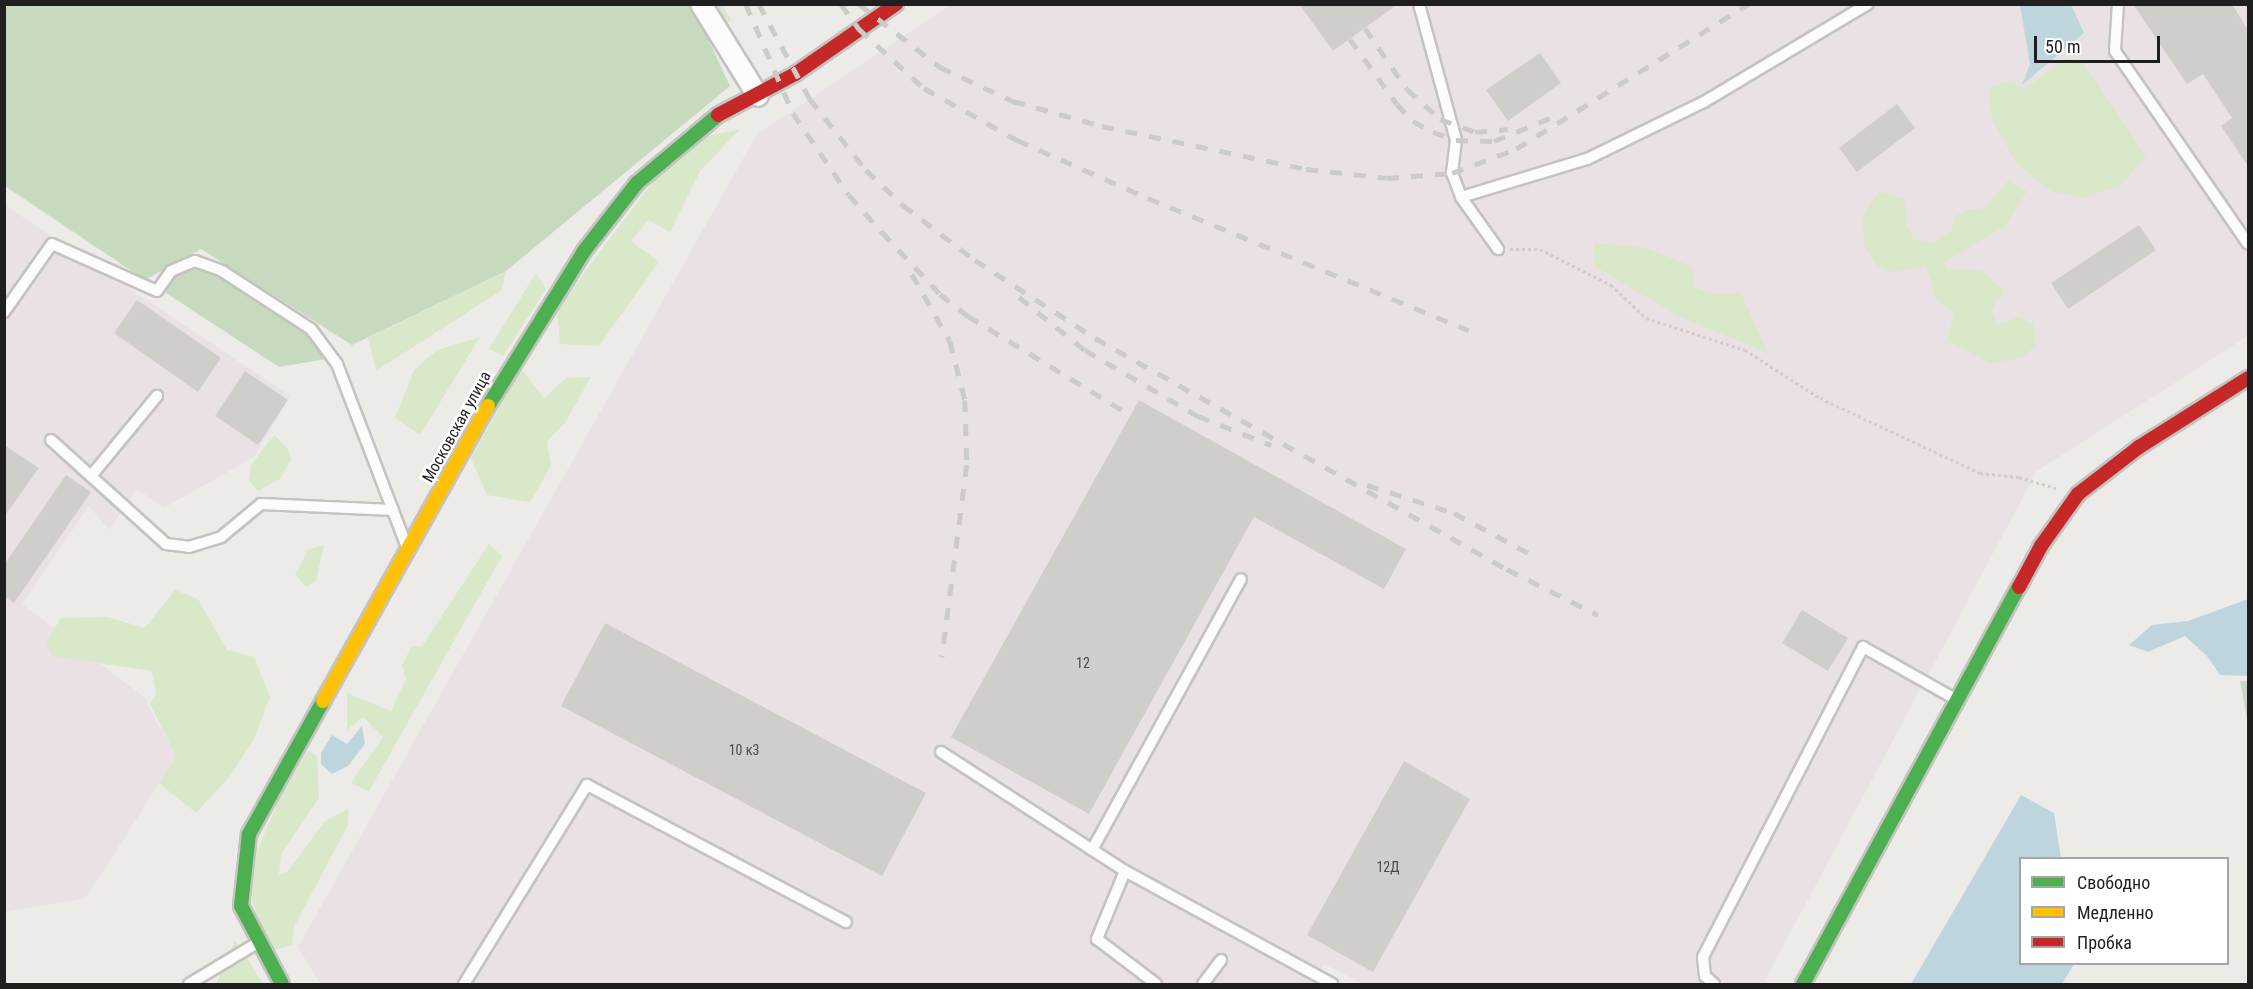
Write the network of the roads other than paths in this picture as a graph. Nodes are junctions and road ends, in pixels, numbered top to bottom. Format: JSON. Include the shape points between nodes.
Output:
{"nodes":[{"id":1,"x":701,"y":4,"type":"edge"},
{"id":2,"x":896,"y":4,"type":"edge"},
{"id":3,"x":1419,"y":4,"type":"edge"},
{"id":4,"x":1868,"y":4,"type":"edge"},
{"id":5,"x":2118,"y":4,"type":"edge"},
{"id":6,"x":758,"y":96,"type":"junction"},
{"id":7,"x":1461,"y":198,"type":"junction"},
{"id":8,"x":2248,"y":244,"type":"edge"},
{"id":9,"x":1498,"y":249,"type":"road end"},
{"id":10,"x":4,"y":312,"type":"edge"},
{"id":11,"x":2248,"y":378,"type":"edge"},
{"id":12,"x":157,"y":396,"type":"dead end"},
{"id":13,"x":51,"y":440,"type":"dead end"},
{"id":14,"x":91,"y":476,"type":"junction"},
{"id":15,"x":393,"y":510,"type":"junction"},
{"id":16,"x":407,"y":548,"type":"junction"},
{"id":17,"x":1241,"y":579,"type":"dead end"},
{"id":18,"x":1958,"y":700,"type":"junction"},
{"id":19,"x":941,"y":752,"type":"dead end"},
{"id":20,"x":1092,"y":850,"type":"junction"},
{"id":21,"x":1125,"y":871,"type":"junction"},
{"id":22,"x":846,"y":922,"type":"dead end"},
{"id":23,"x":260,"y":941,"type":"junction"},
{"id":24,"x":1221,"y":960,"type":"dead end"},
{"id":25,"x":189,"y":984,"type":"edge"},
{"id":26,"x":282,"y":984,"type":"edge"},
{"id":27,"x":464,"y":984,"type":"edge"},
{"id":28,"x":1156,"y":984,"type":"edge"},
{"id":29,"x":1203,"y":984,"type":"edge"},
{"id":30,"x":1332,"y":984,"type":"edge"},
{"id":31,"x":1714,"y":984,"type":"edge"},
{"id":32,"x":1803,"y":984,"type":"edge"}],
"edges":[{"from":1,"to":6,"type":"street"},
{"from":2,"to":6,"type":"street","name":"Московская улица"},
{"from":3,"to":7,"type":"lane","via":[[1456,140],[1452,173]]},
{"from":4,"to":7,"type":"lane","via":[[1704,102],[1587,159]]},
{"from":5,"to":8,"type":"lane","via":[[2115,51]]},
{"from":6,"to":16,"type":"street","name":"Московская улица","via":[[716,116],[638,183],[584,251],[518,353]]},
{"from":7,"to":9,"type":"lane"},
{"from":10,"to":15,"type":"lane","via":[[52,244],[157,291],[171,271],[195,261],[222,271],[311,328],[337,364]]},
{"from":11,"to":18,"type":"street","via":[[2139,447],[2078,494],[2041,546]]},
{"from":12,"to":14,"type":"lane"},
{"from":13,"to":14,"type":"lane"},
{"from":14,"to":15,"type":"lane","via":[[166,544],[189,547],[221,537],[261,504]]},
{"from":15,"to":16,"type":"lane"},
{"from":16,"to":23,"type":"street","name":"Московская улица","via":[[249,834],[241,906]]},
{"from":17,"to":20,"type":"lane"},
{"from":18,"to":31,"type":"lane","via":[[1863,648],[1703,957],[1705,976]]},
{"from":18,"to":32,"type":"street"},
{"from":19,"to":20,"type":"lane"},
{"from":20,"to":21,"type":"lane"},
{"from":21,"to":28,"type":"lane","via":[[1097,939]]},
{"from":21,"to":30,"type":"lane"},
{"from":22,"to":27,"type":"lane","via":[[587,785]]},
{"from":23,"to":25,"type":"lane"},
{"from":23,"to":26,"type":"street","name":"Московская улица"},
{"from":24,"to":29,"type":"lane"}]}
